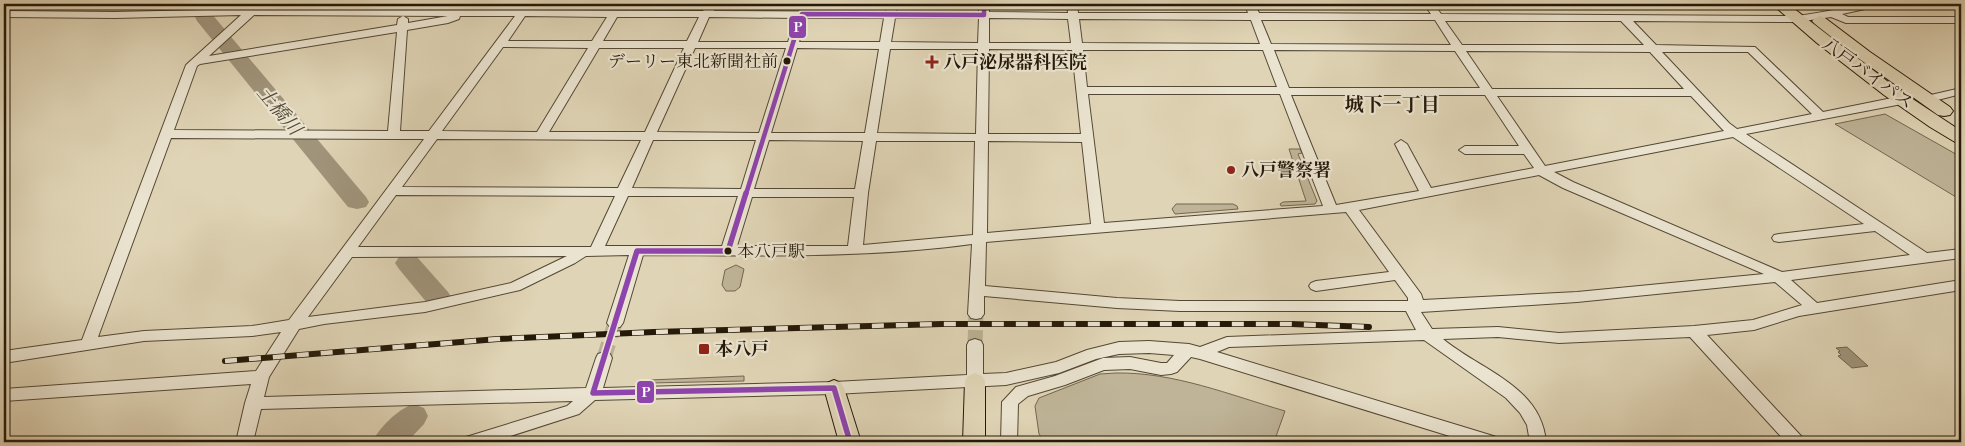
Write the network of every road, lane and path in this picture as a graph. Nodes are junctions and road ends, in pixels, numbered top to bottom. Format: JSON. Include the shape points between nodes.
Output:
{"nodes":[{"id":1,"x":147,"y":4,"type":"edge"},
{"id":2,"x":1250,"y":4,"type":"edge"},
{"id":3,"x":1429,"y":4,"type":"edge"},
{"id":4,"x":1779,"y":4,"type":"edge"},
{"id":5,"x":1875,"y":4,"type":"edge"},
{"id":6,"x":404,"y":8,"type":"edge"},
{"id":7,"x":526,"y":8,"type":"edge"},
{"id":8,"x":211,"y":9,"type":"edge"},
{"id":9,"x":710,"y":9,"type":"edge"},
{"id":10,"x":891,"y":9,"type":"edge"},
{"id":11,"x":984,"y":10,"type":"edge"},
{"id":12,"x":1072,"y":10,"type":"edge"},
{"id":13,"x":1798,"y":11,"type":"edge"},
{"id":14,"x":251,"y":12,"type":"junction"},
{"id":15,"x":180,"y":13,"type":"junction"},
{"id":16,"x":459,"y":13,"type":"junction"},
{"id":17,"x":614,"y":13,"type":"junction"},
{"id":18,"x":4,"y":14,"type":"edge"},
{"id":19,"x":802,"y":14,"type":"junction"},
{"id":20,"x":1254,"y":16,"type":"junction"},
{"id":21,"x":1824,"y":16,"type":"junction"},
{"id":22,"x":1438,"y":17,"type":"junction"},
{"id":23,"x":1624,"y":18,"type":"junction"},
{"id":24,"x":1961,"y":20,"type":"edge"},
{"id":25,"x":403,"y":28,"type":"junction"},
{"id":26,"x":500,"y":44,"type":"junction"},
{"id":27,"x":596,"y":44,"type":"junction"},
{"id":28,"x":691,"y":44,"type":"junction"},
{"id":29,"x":792,"y":46,"type":"junction"},
{"id":30,"x":884,"y":46,"type":"junction"},
{"id":31,"x":984,"y":47,"type":"junction"},
{"id":32,"x":1076,"y":48,"type":"junction"},
{"id":33,"x":1267,"y":48,"type":"junction"},
{"id":34,"x":1460,"y":48,"type":"junction"},
{"id":35,"x":1654,"y":49,"type":"junction"},
{"id":36,"x":196,"y":61,"type":"junction"},
{"id":37,"x":1081,"y":90,"type":"junction"},
{"id":38,"x":1283,"y":91,"type":"junction"},
{"id":39,"x":1961,"y":91,"type":"edge"},
{"id":40,"x":1489,"y":92,"type":"junction"},
{"id":41,"x":1695,"y":93,"type":"junction"},
{"id":42,"x":1926,"y":99,"type":"junction"},
{"id":43,"x":1902,"y":100,"type":"junction"},
{"id":44,"x":1822,"y":116,"type":"junction"},
{"id":45,"x":1961,"y":122,"type":"edge"},
{"id":46,"x":166,"y":134,"type":"junction"},
{"id":47,"x":1735,"y":134,"type":"junction"},
{"id":48,"x":394,"y":135,"type":"junction"},
{"id":49,"x":432,"y":135,"type":"junction"},
{"id":50,"x":541,"y":135,"type":"junction"},
{"id":51,"x":648,"y":136,"type":"junction"},
{"id":52,"x":764,"y":136,"type":"junction"},
{"id":53,"x":871,"y":137,"type":"junction"},
{"id":54,"x":982,"y":137,"type":"junction"},
{"id":55,"x":1086,"y":138,"type":"junction"},
{"id":56,"x":1961,"y":138,"type":"edge"},
{"id":57,"x":1401,"y":144,"type":"dead end"},
{"id":58,"x":1465,"y":150,"type":"dead end"},
{"id":59,"x":1528,"y":150,"type":"junction"},
{"id":60,"x":1542,"y":171,"type":"junction"},
{"id":61,"x":391,"y":191,"type":"junction"},
{"id":62,"x":622,"y":192,"type":"junction"},
{"id":63,"x":746,"y":192,"type":"junction"},
{"id":64,"x":861,"y":193,"type":"junction"},
{"id":65,"x":1427,"y":194,"type":"junction"},
{"id":66,"x":1350,"y":208,"type":"junction"},
{"id":67,"x":1331,"y":210,"type":"junction"},
{"id":68,"x":1876,"y":227,"type":"junction"},
{"id":69,"x":1098,"y":228,"type":"junction"},
{"id":70,"x":980,"y":238,"type":"junction"},
{"id":71,"x":1778,"y":238,"type":"dead end"},
{"id":72,"x":728,"y":250,"type":"junction"},
{"id":73,"x":855,"y":250,"type":"junction"},
{"id":74,"x":590,"y":251,"type":"junction"},
{"id":75,"x":637,"y":251,"type":"junction"},
{"id":76,"x":347,"y":252,"type":"junction"},
{"id":77,"x":1961,"y":253,"type":"edge"},
{"id":78,"x":1923,"y":257,"type":"junction"},
{"id":79,"x":1399,"y":275,"type":"junction"},
{"id":80,"x":1779,"y":277,"type":"junction"},
{"id":81,"x":1961,"y":285,"type":"edge"},
{"id":82,"x":1316,"y":286,"type":"dead end"},
{"id":83,"x":978,"y":290,"type":"junction"},
{"id":84,"x":1414,"y":306,"type":"junction"},
{"id":85,"x":1814,"y":308,"type":"junction"},
{"id":86,"x":976,"y":314,"type":"tunnel mouth"},
{"id":87,"x":615,"y":323,"type":"tunnel mouth"},
{"id":88,"x":294,"y":325,"type":"junction"},
{"id":89,"x":1694,"y":332,"type":"junction"},
{"id":90,"x":1427,"y":334,"type":"junction"},
{"id":91,"x":88,"y":344,"type":"junction"},
{"id":92,"x":976,"y":345,"type":"tunnel mouth"},
{"id":93,"x":1195,"y":352,"type":"junction"},
{"id":94,"x":4,"y":357,"type":"edge"},
{"id":95,"x":604,"y":358,"type":"tunnel mouth"},
{"id":96,"x":261,"y":377,"type":"junction"},
{"id":97,"x":975,"y":381,"type":"junction"},
{"id":98,"x":834,"y":388,"type":"junction"},
{"id":99,"x":593,"y":393,"type":"junction"},
{"id":100,"x":4,"y":395,"type":"edge"},
{"id":101,"x":253,"y":403,"type":"junction"},
{"id":102,"x":245,"y":442,"type":"edge"},
{"id":103,"x":472,"y":442,"type":"edge"},
{"id":104,"x":850,"y":442,"type":"edge"},
{"id":105,"x":974,"y":442,"type":"edge"},
{"id":106,"x":1009,"y":442,"type":"edge"},
{"id":107,"x":1490,"y":442,"type":"edge"},
{"id":108,"x":1538,"y":442,"type":"edge"},
{"id":109,"x":1796,"y":442,"type":"edge"}],
"edges":[{"from":1,"to":15,"type":"street"},
{"from":2,"to":20,"type":"street"},
{"from":3,"to":22,"type":"street"},
{"from":4,"to":13,"type":"highway","name":"八戸バイパス"},
{"from":5,"to":21,"type":"street"},
{"from":6,"to":14,"type":"street"},
{"from":6,"to":16,"type":"street"},
{"from":6,"to":25,"type":"street"},
{"from":7,"to":16,"type":"street"},
{"from":7,"to":17,"type":"street"},
{"from":7,"to":26,"type":"street"},
{"from":8,"to":14,"type":"street"},
{"from":8,"to":15,"type":"street"},
{"from":9,"to":17,"type":"street"},
{"from":9,"to":19,"type":"street"},
{"from":9,"to":28,"type":"street"},
{"from":10,"to":11,"type":"street"},
{"from":10,"to":19,"type":"street"},
{"from":10,"to":30,"type":"street"},
{"from":11,"to":12,"type":"street"},
{"from":11,"to":31,"type":"street"},
{"from":12,"to":20,"type":"street"},
{"from":12,"to":32,"type":"street"},
{"from":13,"to":21,"type":"highway","name":"八戸バイパス"},
{"from":13,"to":23,"type":"street"},
{"from":13,"to":43,"type":"highway","name":"八戸バイパス","via":[[1842,56]]},
{"from":14,"to":36,"type":"street"},
{"from":15,"to":18,"type":"street"},
{"from":16,"to":25,"type":"street","via":[[448,20]]},
{"from":17,"to":27,"type":"street"},
{"from":19,"to":29,"type":"street"},
{"from":20,"to":22,"type":"street"},
{"from":20,"to":33,"type":"street"},
{"from":21,"to":24,"type":"street","via":[[1846,20]]},
{"from":21,"to":42,"type":"highway","name":"八戸バイパス","via":[[1864,56]]},
{"from":22,"to":23,"type":"street"},
{"from":22,"to":34,"type":"street"},
{"from":23,"to":35,"type":"street"},
{"from":25,"to":36,"type":"street"},
{"from":25,"to":48,"type":"street"},
{"from":26,"to":27,"type":"street"},
{"from":26,"to":49,"type":"street"},
{"from":27,"to":28,"type":"street"},
{"from":27,"to":50,"type":"street"},
{"from":28,"to":29,"type":"street"},
{"from":28,"to":51,"type":"street"},
{"from":29,"to":30,"type":"street"},
{"from":29,"to":52,"type":"street"},
{"from":30,"to":31,"type":"street"},
{"from":30,"to":53,"type":"street"},
{"from":31,"to":32,"type":"street"},
{"from":31,"to":54,"type":"street"},
{"from":32,"to":33,"type":"street"},
{"from":32,"to":37,"type":"street"},
{"from":33,"to":34,"type":"street"},
{"from":33,"to":38,"type":"street"},
{"from":34,"to":35,"type":"street"},
{"from":34,"to":40,"type":"street"},
{"from":35,"to":41,"type":"street"},
{"from":35,"to":44,"type":"street","via":[[1751,50]]},
{"from":36,"to":46,"type":"street"},
{"from":37,"to":38,"type":"street"},
{"from":37,"to":55,"type":"street"},
{"from":38,"to":40,"type":"street"},
{"from":38,"to":67,"type":"street"},
{"from":39,"to":42,"type":"street"},
{"from":40,"to":41,"type":"street"},
{"from":40,"to":59,"type":"street"},
{"from":41,"to":47,"type":"street"},
{"from":42,"to":45,"type":"highway","name":"八戸バイパス"},
{"from":43,"to":44,"type":"street"},
{"from":43,"to":56,"type":"highway","name":"八戸バイパス"},
{"from":44,"to":47,"type":"street"},
{"from":46,"to":48,"type":"street"},
{"from":46,"to":91,"type":"street"},
{"from":47,"to":60,"type":"street"},
{"from":47,"to":68,"type":"street"},
{"from":48,"to":49,"type":"street"},
{"from":49,"to":50,"type":"street"},
{"from":49,"to":61,"type":"street"},
{"from":50,"to":51,"type":"street"},
{"from":51,"to":52,"type":"street"},
{"from":51,"to":62,"type":"street"},
{"from":52,"to":53,"type":"street"},
{"from":52,"to":63,"type":"street"},
{"from":53,"to":54,"type":"street"},
{"from":53,"to":64,"type":"street"},
{"from":54,"to":55,"type":"street"},
{"from":54,"to":70,"type":"street"},
{"from":55,"to":69,"type":"street"},
{"from":57,"to":65,"type":"street"},
{"from":58,"to":59,"type":"street"},
{"from":59,"to":60,"type":"street"},
{"from":60,"to":65,"type":"street"},
{"from":60,"to":80,"type":"street"},
{"from":61,"to":62,"type":"street"},
{"from":61,"to":76,"type":"street"},
{"from":62,"to":63,"type":"street"},
{"from":62,"to":74,"type":"street"},
{"from":63,"to":64,"type":"street"},
{"from":63,"to":72,"type":"street"},
{"from":64,"to":73,"type":"street"},
{"from":65,"to":66,"type":"street"},
{"from":66,"to":67,"type":"street"},
{"from":66,"to":79,"type":"street"},
{"from":67,"to":69,"type":"street"},
{"from":68,"to":71,"type":"street"},
{"from":68,"to":78,"type":"street"},
{"from":69,"to":70,"type":"street"},
{"from":70,"to":73,"type":"street"},
{"from":70,"to":83,"type":"street"},
{"from":72,"to":73,"type":"street"},
{"from":72,"to":75,"type":"street"},
{"from":74,"to":75,"type":"street"},
{"from":74,"to":76,"type":"street"},
{"from":74,"to":88,"type":"street","via":[[515,287],[425,307]]},
{"from":75,"to":87,"type":"street"},
{"from":76,"to":88,"type":"street"},
{"from":77,"to":78,"type":"street"},
{"from":78,"to":80,"type":"street"},
{"from":79,"to":82,"type":"street"},
{"from":79,"to":84,"type":"street","via":[[1416,298]]},
{"from":80,"to":84,"type":"street","via":[[1576,297]]},
{"from":80,"to":85,"type":"street"},
{"from":81,"to":85,"type":"street"},
{"from":83,"to":84,"type":"street","via":[[1180,306]]},
{"from":83,"to":86,"type":"street"},
{"from":84,"to":90,"type":"street","via":[[1414,312]]},
{"from":85,"to":89,"type":"street","via":[[1754,324]]},
{"from":88,"to":91,"type":"street","via":[[252,331],[144,336]]},
{"from":88,"to":96,"type":"street"},
{"from":89,"to":90,"type":"street","via":[[1559,338],[1498,332]]},
{"from":89,"to":109,"type":"street"},
{"from":90,"to":93,"type":"street","via":[[1227,342]]},
{"from":90,"to":108,"type":"street","via":[[1498,382],[1517,399],[1532,417]]},
{"from":91,"to":94,"type":"street"},
{"from":92,"to":97,"type":"street"},
{"from":93,"to":97,"type":"street","via":[[1149,346],[1119,348],[1034,373]]},
{"from":93,"to":106,"type":"street","via":[[1171,368],[1130,363],[1103,364],[1022,391],[1010,402]]},
{"from":93,"to":107,"type":"street"},
{"from":95,"to":99,"type":"street"},
{"from":96,"to":100,"type":"street"},
{"from":96,"to":101,"type":"street"},
{"from":97,"to":98,"type":"street"},
{"from":97,"to":105,"type":"main road"},
{"from":98,"to":99,"type":"street"},
{"from":98,"to":104,"type":"main road"},
{"from":99,"to":101,"type":"street"},
{"from":99,"to":103,"type":"street","via":[[573,410]]},
{"from":101,"to":102,"type":"street"}]}
